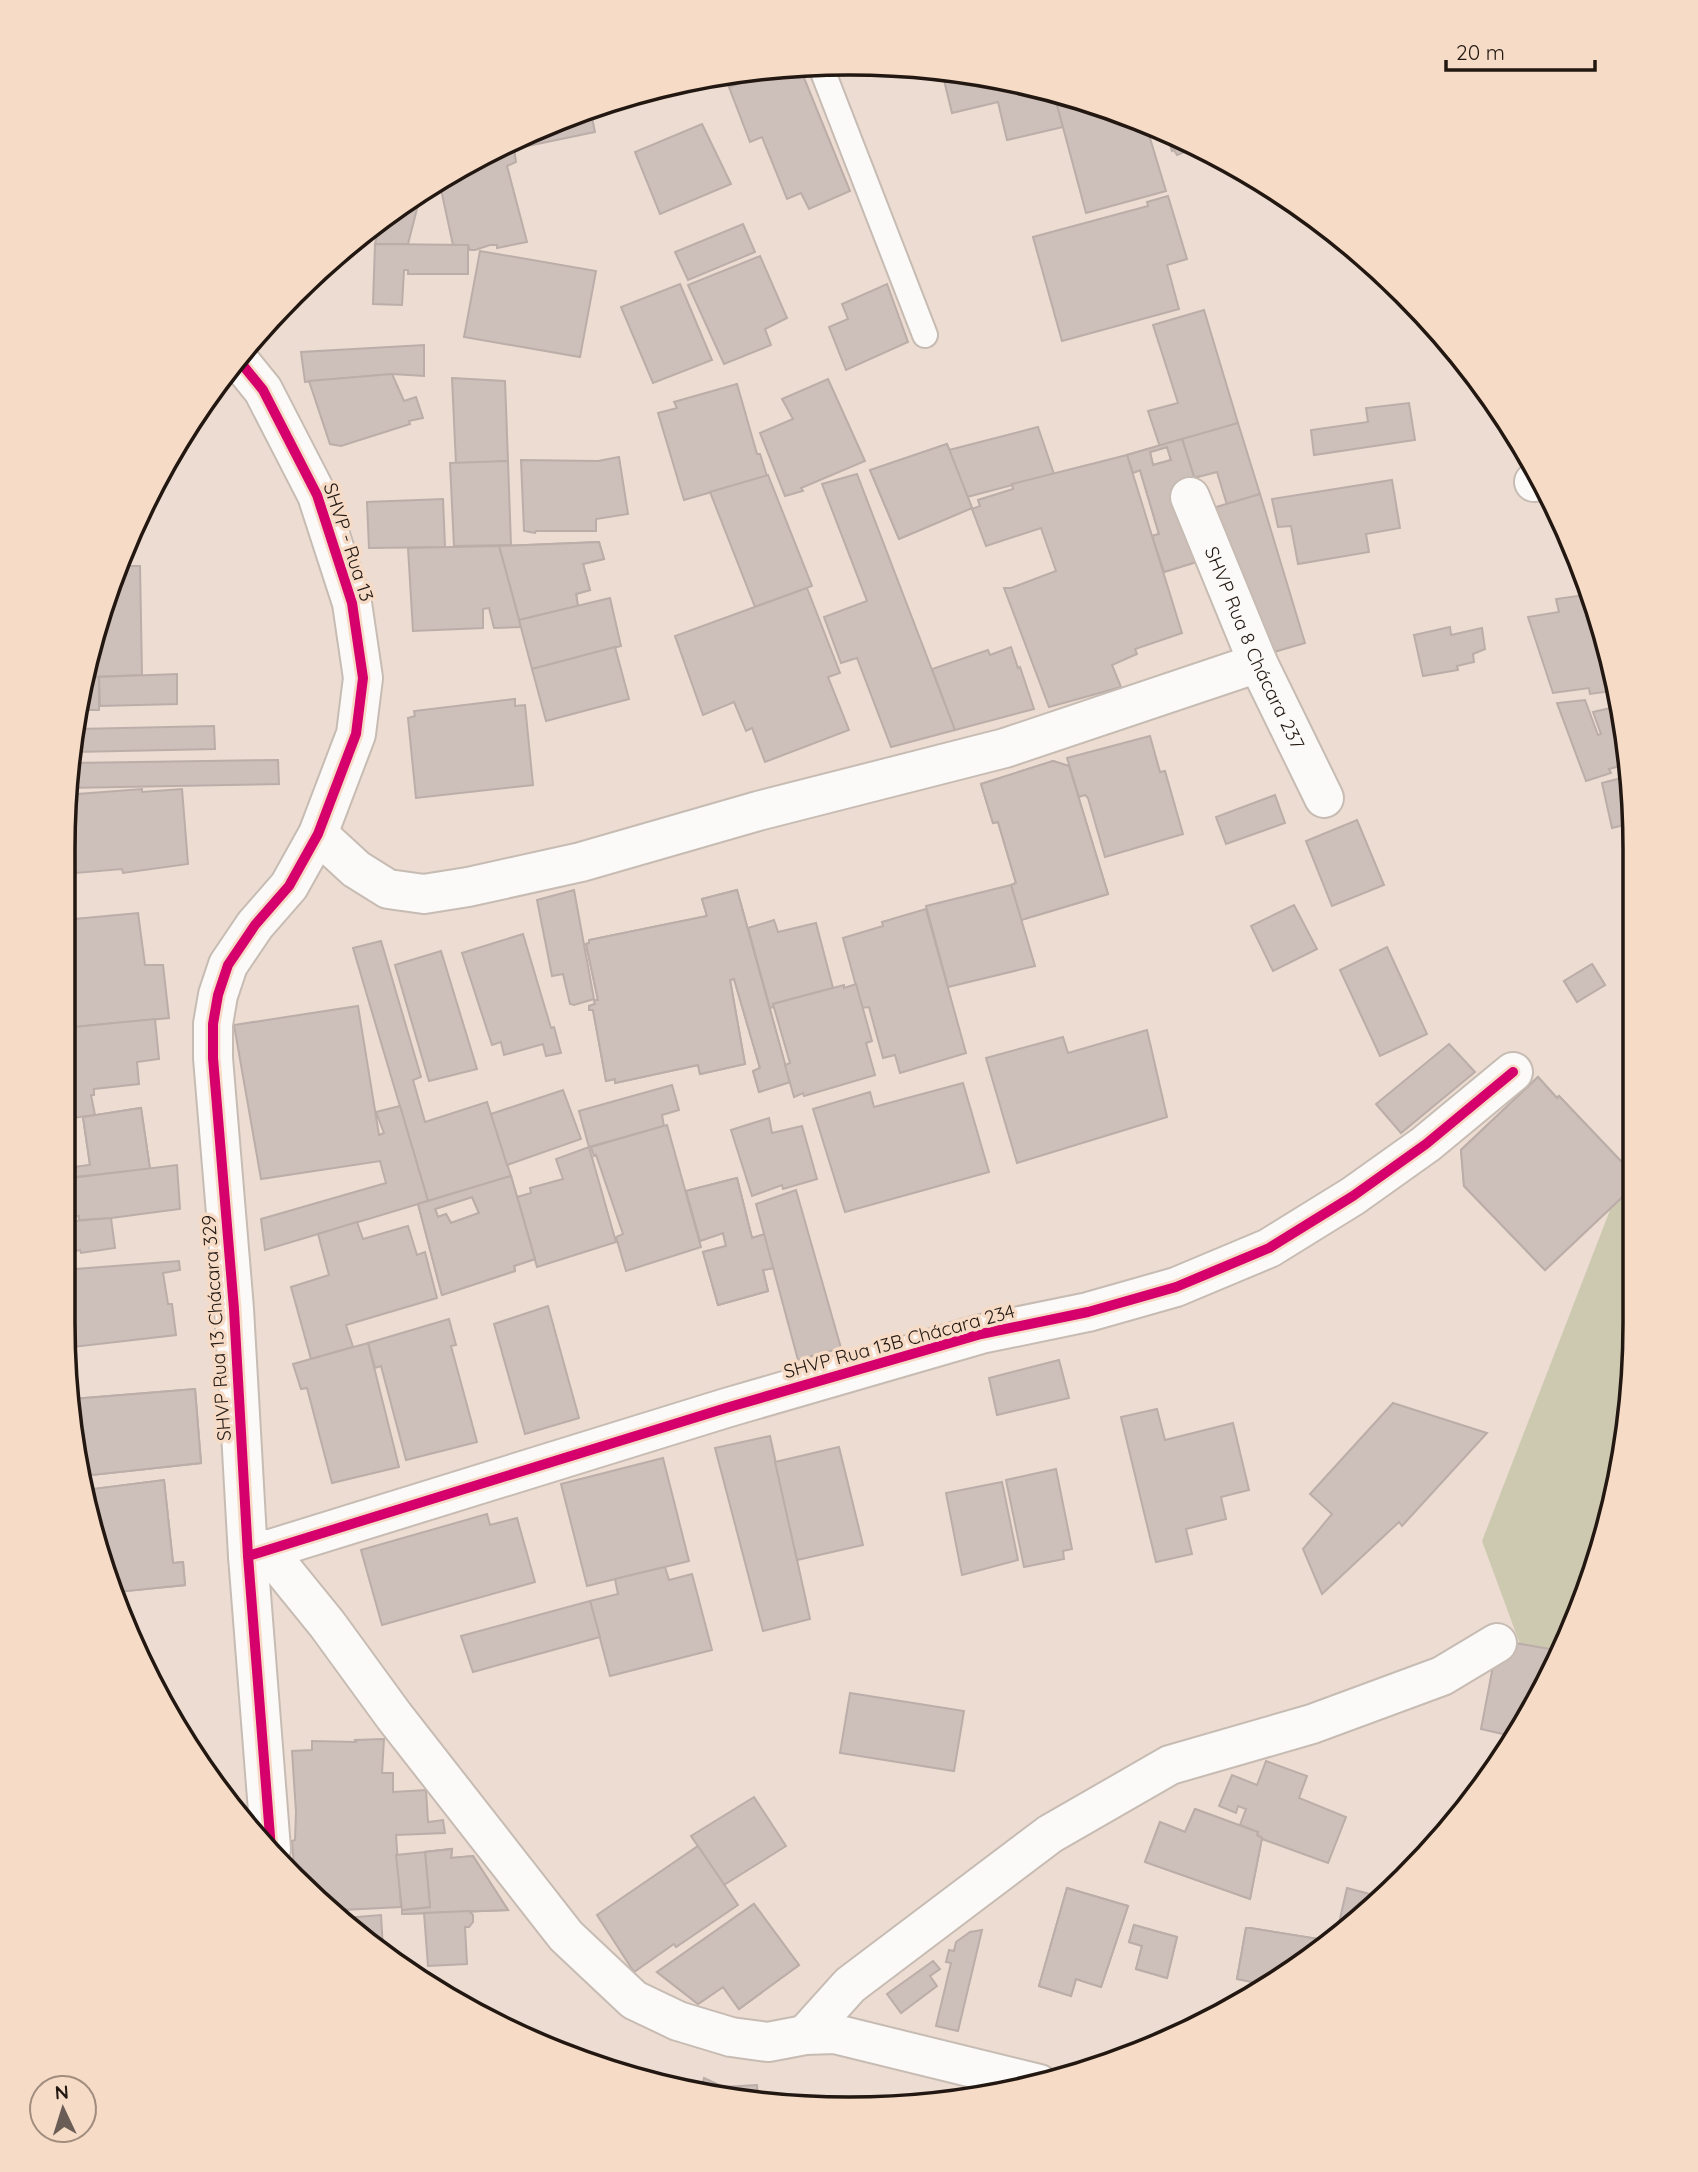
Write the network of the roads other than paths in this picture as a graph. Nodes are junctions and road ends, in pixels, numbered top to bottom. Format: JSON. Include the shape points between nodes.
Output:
{"nodes":[{"id":1,"x":824,"y":76,"type":"edge"},
{"id":2,"x":925,"y":335,"type":"dead end"},
{"id":3,"x":244,"y":367,"type":"edge"},
{"id":4,"x":1190,"y":496,"type":"dead end"},
{"id":5,"x":1258,"y":663,"type":"junction"},
{"id":6,"x":1324,"y":798,"type":"dead end"},
{"id":7,"x":318,"y":834,"type":"junction"},
{"id":8,"x":1513,"y":1072,"type":"dead end"},
{"id":9,"x":257,"y":1552,"type":"junction"},
{"id":10,"x":1497,"y":1643,"type":"dead end"},
{"id":11,"x":270,"y":1837,"type":"edge"},
{"id":12,"x":805,"y":2035,"type":"junction"},
{"id":13,"x":1016,"y":2078,"type":"edge"}],
"edges":[{"from":1,"to":2,"type":"lane"},
{"from":3,"to":7,"type":"street","name":"SHVP - Rua 13","via":[[263,390],[317,495],[352,603],[363,678],[356,734]]},
{"from":4,"to":5,"type":"street","name":"SHVP Rua 8 Chácara 237"},
{"from":5,"to":6,"type":"street","name":"SHVP Rua 8 Chácara 237"},
{"from":5,"to":7,"type":"street","via":[[1005,748],[581,862],[468,887],[424,894],[388,889],[356,869]]},
{"from":7,"to":9,"type":"street","name":"SHVP Rua 13 Chácara 329","via":[[289,886],[228,965],[213,1024]]},
{"from":8,"to":9,"type":"street","name":"SHVP Rua 13B Chácara 234","via":[[1426,1144],[1353,1196],[1269,1248],[1176,1287],[967,1338]]},
{"from":9,"to":11,"type":"street","name":"SHVP Rua 13 Chácara 329"},
{"from":9,"to":12,"type":"street","via":[[327,1624],[566,1936],[634,2000],[678,2021],[731,2037],[768,2042]]},
{"from":10,"to":12,"type":"street","via":[[1442,1676],[1312,1724],[1170,1765],[1050,1834],[850,1985]]},
{"from":12,"to":13,"type":"street","via":[[835,2034]]}]}
